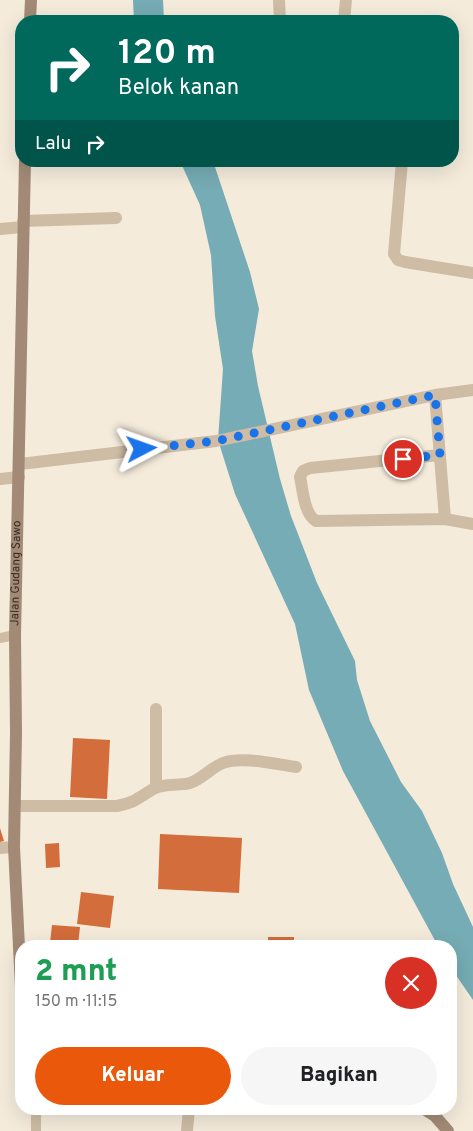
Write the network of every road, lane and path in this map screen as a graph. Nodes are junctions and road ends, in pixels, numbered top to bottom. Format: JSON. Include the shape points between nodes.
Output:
{"nodes":[{"id":1,"x":31,"y":0,"type":"edge"},
{"id":2,"x":279,"y":0,"type":"edge"},
{"id":3,"x":346,"y":0,"type":"edge"},
{"id":4,"x":30,"y":15,"type":"edge"},
{"id":5,"x":280,"y":15,"type":"edge"},
{"id":6,"x":345,"y":15,"type":"edge"},
{"id":7,"x":25,"y":167,"type":"edge"},
{"id":8,"x":401,"y":167,"type":"edge"},
{"id":9,"x":116,"y":218,"type":"dead end"},
{"id":10,"x":23,"y":224,"type":"junction"},
{"id":11,"x":0,"y":229,"type":"edge"},
{"id":12,"x":473,"y":273,"type":"edge"},
{"id":13,"x":473,"y":390,"type":"edge"},
{"id":14,"x":435,"y":395,"type":"junction"},
{"id":15,"x":440,"y":455,"type":"junction"},
{"id":16,"x":20,"y":464,"type":"junction"},
{"id":17,"x":19,"y":477,"type":"junction"},
{"id":18,"x":0,"y":479,"type":"edge"},
{"id":19,"x":445,"y":519,"type":"junction"},
{"id":20,"x":473,"y":524,"type":"edge"},
{"id":21,"x":15,"y":635,"type":"junction"},
{"id":22,"x":0,"y":638,"type":"edge"},
{"id":23,"x":156,"y":709,"type":"dead end"},
{"id":24,"x":296,"y":767,"type":"dead end"},
{"id":25,"x":156,"y":788,"type":"junction"},
{"id":26,"x":15,"y":806,"type":"junction"},
{"id":27,"x":14,"y":847,"type":"junction"},
{"id":28,"x":0,"y":848,"type":"edge"},
{"id":29,"x":19,"y":940,"type":"edge"},
{"id":30,"x":36,"y":1115,"type":"edge"},
{"id":31,"x":188,"y":1115,"type":"edge"},
{"id":32,"x":433,"y":1115,"type":"edge"},
{"id":33,"x":36,"y":1131,"type":"edge"},
{"id":34,"x":187,"y":1131,"type":"edge"},
{"id":35,"x":448,"y":1131,"type":"edge"}],
"edges":[{"from":1,"to":4,"type":"street"},
{"from":2,"to":5,"type":"street"},
{"from":3,"to":6,"type":"street"},
{"from":7,"to":10,"type":"street","name":"Jalan Gudang Sawo"},
{"from":8,"to":12,"type":"street","via":[[394,254],[398,260]]},
{"from":9,"to":10,"type":"street"},
{"from":10,"to":11,"type":"street"},
{"from":10,"to":16,"type":"street","name":"Jalan Gudang Sawo"},
{"from":13,"to":14,"type":"street"},
{"from":14,"to":15,"type":"street"},
{"from":14,"to":16,"type":"street","via":[[216,441]]},
{"from":15,"to":19,"type":"street"},
{"from":15,"to":19,"type":"street","via":[[310,468],[302,471],[300,477],[308,513],[316,522]]},
{"from":16,"to":17,"type":"street","name":"Jalan Gudang Sawo"},
{"from":17,"to":18,"type":"street"},
{"from":17,"to":21,"type":"street","name":"Jalan Gudang Sawo"},
{"from":19,"to":20,"type":"street"},
{"from":21,"to":22,"type":"lane"},
{"from":21,"to":26,"type":"street","name":"Jalan Gudang Sawo"},
{"from":23,"to":25,"type":"street"},
{"from":24,"to":25,"type":"street","via":[[236,760],[215,767],[188,784]]},
{"from":25,"to":26,"type":"street","via":[[132,803],[117,806]]},
{"from":26,"to":27,"type":"street","name":"Jalan Gudang Sawo"},
{"from":27,"to":28,"type":"street"},
{"from":27,"to":29,"type":"street","name":"Jalan Gudang Sawo"},
{"from":30,"to":33,"type":"lane"},
{"from":31,"to":34,"type":"street"},
{"from":32,"to":35,"type":"street"}]}
